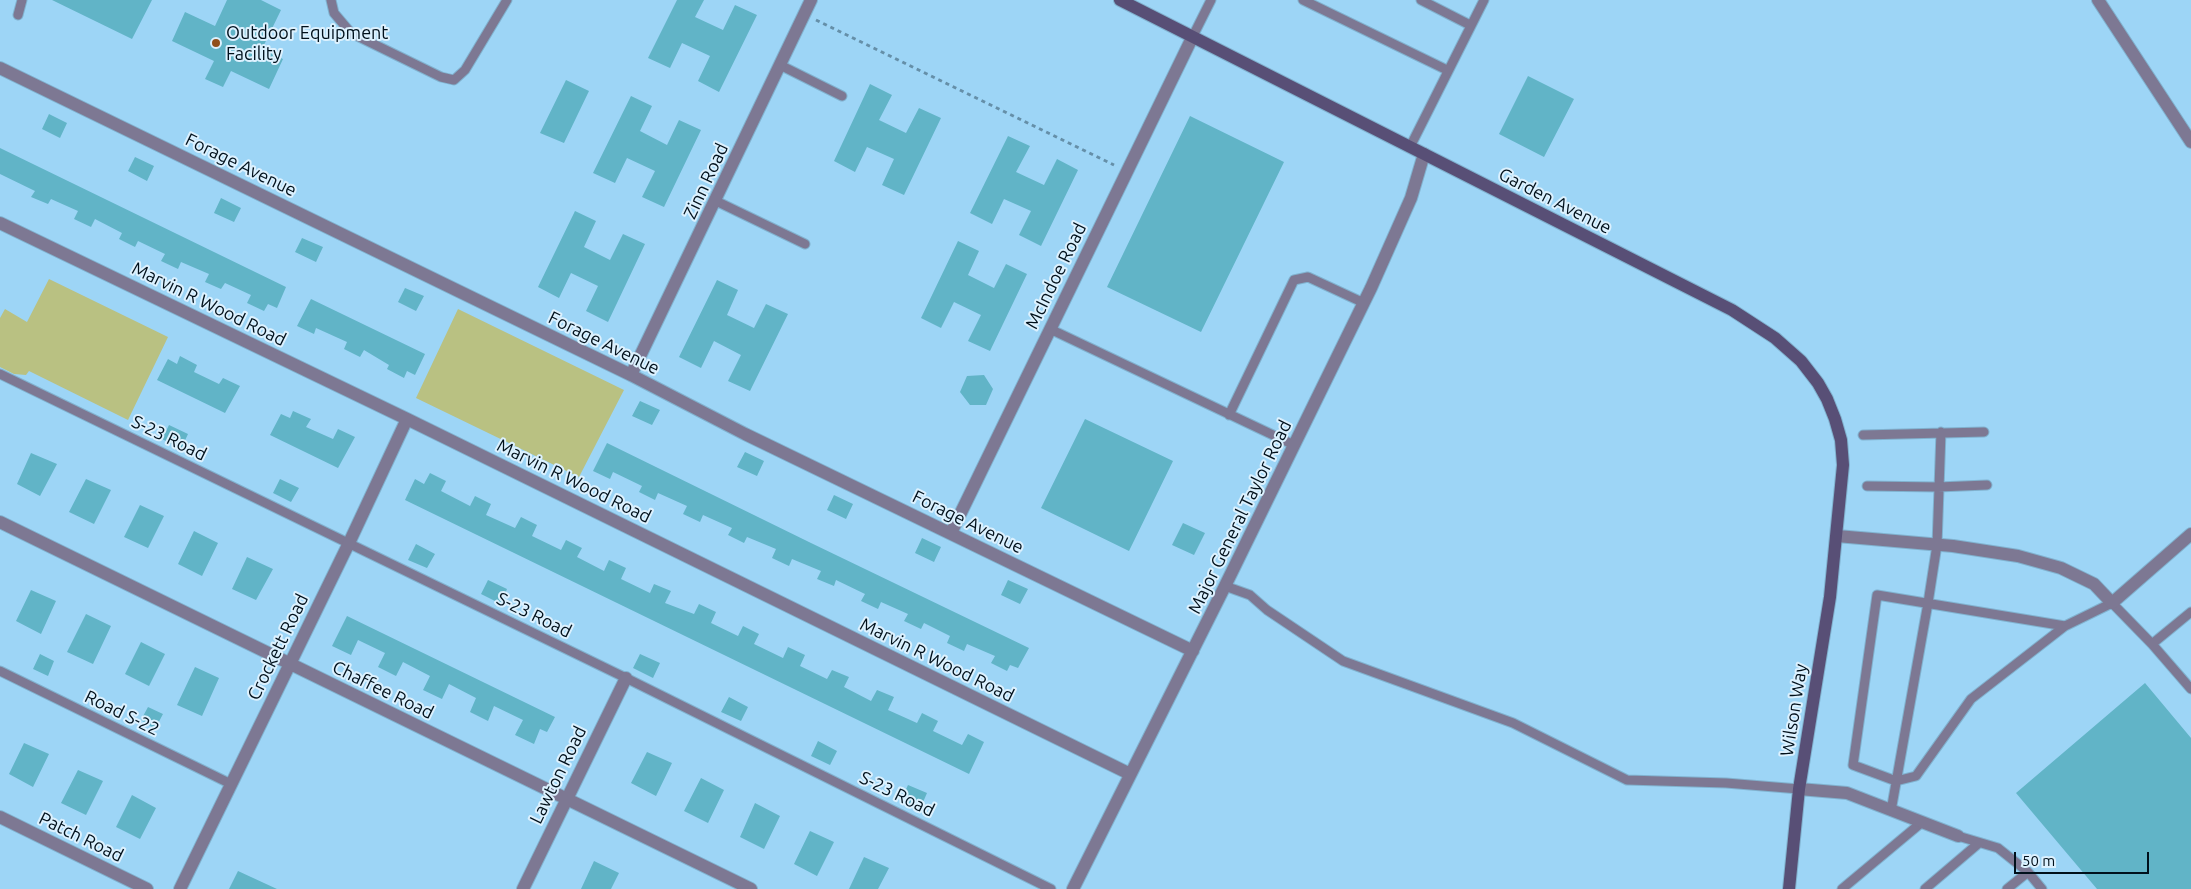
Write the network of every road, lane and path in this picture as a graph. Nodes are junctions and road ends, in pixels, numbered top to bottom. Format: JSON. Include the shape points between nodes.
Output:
{"nodes":[{"id":1,"x":22,"y":0,"type":"edge"},
{"id":2,"x":331,"y":0,"type":"edge"},
{"id":3,"x":507,"y":0,"type":"edge"},
{"id":4,"x":811,"y":0,"type":"edge"},
{"id":5,"x":1120,"y":0,"type":"edge"},
{"id":6,"x":1211,"y":0,"type":"edge"},
{"id":7,"x":1303,"y":0,"type":"edge"},
{"id":8,"x":1421,"y":0,"type":"edge"},
{"id":9,"x":1484,"y":0,"type":"edge"},
{"id":10,"x":2098,"y":0,"type":"edge"},
{"id":11,"x":804,"y":14,"type":"junction"},
{"id":12,"x":18,"y":15,"type":"dead end"},
{"id":13,"x":1470,"y":25,"type":"junction"},
{"id":14,"x":1193,"y":36,"type":"junction"},
{"id":15,"x":780,"y":65,"type":"junction"},
{"id":16,"x":0,"y":68,"type":"edge"},
{"id":17,"x":1447,"y":70,"type":"junction"},
{"id":18,"x":842,"y":96,"type":"dead end"},
{"id":19,"x":2191,"y":142,"type":"edge"},
{"id":20,"x":1410,"y":147,"type":"junction"},
{"id":21,"x":1424,"y":154,"type":"junction"},
{"id":22,"x":1126,"y":171,"type":"junction"},
{"id":23,"x":716,"y":201,"type":"junction"},
{"id":24,"x":0,"y":223,"type":"edge"},
{"id":25,"x":805,"y":244,"type":"dead end"},
{"id":26,"x":1364,"y":303,"type":"junction"},
{"id":27,"x":1050,"y":330,"type":"junction"},
{"id":28,"x":0,"y":374,"type":"edge"},
{"id":29,"x":631,"y":375,"type":"junction"},
{"id":30,"x":1229,"y":415,"type":"junction"},
{"id":31,"x":407,"y":419,"type":"junction"},
{"id":32,"x":1941,"y":432,"type":"junction"},
{"id":33,"x":1984,"y":432,"type":"dead end"},
{"id":34,"x":1863,"y":435,"type":"dead end"},
{"id":35,"x":1294,"y":445,"type":"junction"},
{"id":36,"x":1988,"y":484,"type":"dead end"},
{"id":37,"x":1867,"y":486,"type":"dead end"},
{"id":38,"x":1938,"y":488,"type":"junction"},
{"id":39,"x":0,"y":522,"type":"edge"},
{"id":40,"x":951,"y":533,"type":"junction"},
{"id":41,"x":2191,"y":534,"type":"edge"},
{"id":42,"x":1837,"y":536,"type":"junction"},
{"id":43,"x":349,"y":543,"type":"junction"},
{"id":44,"x":1937,"y":545,"type":"junction"},
{"id":45,"x":1226,"y":586,"type":"junction"},
{"id":46,"x":1928,"y":603,"type":"junction"},
{"id":47,"x":2112,"y":603,"type":"junction"},
{"id":48,"x":2191,"y":612,"type":"edge"},
{"id":49,"x":2066,"y":626,"type":"junction"},
{"id":50,"x":2152,"y":644,"type":"junction"},
{"id":51,"x":1193,"y":651,"type":"junction"},
{"id":52,"x":289,"y":663,"type":"junction"},
{"id":53,"x":0,"y":671,"type":"edge"},
{"id":54,"x":626,"y":678,"type":"junction"},
{"id":55,"x":2191,"y":689,"type":"edge"},
{"id":56,"x":1130,"y":774,"type":"junction"},
{"id":57,"x":1896,"y":781,"type":"junction"},
{"id":58,"x":230,"y":784,"type":"junction"},
{"id":59,"x":1799,"y":789,"type":"junction"},
{"id":60,"x":565,"y":799,"type":"junction"},
{"id":61,"x":1891,"y":810,"type":"junction"},
{"id":62,"x":0,"y":817,"type":"edge"},
{"id":63,"x":1921,"y":823,"type":"junction"},
{"id":64,"x":1958,"y":836,"type":"joint"},
{"id":65,"x":1979,"y":843,"type":"junction"},
{"id":66,"x":2028,"y":872,"type":"junction"},
{"id":67,"x":148,"y":889,"type":"edge"},
{"id":68,"x":180,"y":889,"type":"edge"},
{"id":69,"x":522,"y":889,"type":"edge"},
{"id":70,"x":751,"y":889,"type":"edge"},
{"id":71,"x":1051,"y":889,"type":"edge"},
{"id":72,"x":1074,"y":889,"type":"edge"},
{"id":73,"x":1789,"y":889,"type":"edge"},
{"id":74,"x":1842,"y":889,"type":"edge"},
{"id":75,"x":1925,"y":889,"type":"edge"},
{"id":76,"x":2007,"y":889,"type":"edge"},
{"id":77,"x":2042,"y":889,"type":"edge"}],
"edges":[{"from":1,"to":12,"type":"lane"},
{"from":2,"to":3,"type":"lane","via":[[334,13],[351,33],[441,77],[454,80],[465,70]]},
{"from":4,"to":11,"type":"street","name":"Zinn Road"},
{"from":5,"to":14,"type":"street","name":"Garden Avenue"},
{"from":6,"to":14,"type":"lane"},
{"from":7,"to":17,"type":"lane"},
{"from":8,"to":13,"type":"lane"},
{"from":9,"to":13,"type":"lane"},
{"from":10,"to":19,"type":"street"},
{"from":11,"to":15,"type":"street","name":"Zinn Road"},
{"from":11,"to":22,"type":"path"},
{"from":13,"to":17,"type":"lane"},
{"from":14,"to":20,"type":"street","name":"Garden Avenue"},
{"from":14,"to":22,"type":"street","name":"McIndoe Road"},
{"from":15,"to":18,"type":"lane"},
{"from":15,"to":23,"type":"street","name":"Zinn Road"},
{"from":16,"to":29,"type":"street","name":"Forage Avenue"},
{"from":17,"to":20,"type":"lane"},
{"from":20,"to":21,"type":"street","name":"Garden Avenue"},
{"from":21,"to":26,"type":"street","name":"Major General Taylor Road","via":[[1410,198]]},
{"from":21,"to":42,"type":"street","name":"Garden Avenue","via":[[1732,310],[1775,338],[1801,361],[1827,399],[1841,440],[1843,465]]},
{"from":22,"to":27,"type":"street","name":"McIndoe Road"},
{"from":23,"to":25,"type":"lane"},
{"from":23,"to":29,"type":"street","name":"Zinn Road"},
{"from":24,"to":31,"type":"street","name":"Marvin R Wood Road"},
{"from":26,"to":30,"type":"lane","via":[[1308,277],[1294,280]]},
{"from":26,"to":35,"type":"street","name":"Major General Taylor Road"},
{"from":27,"to":30,"type":"lane"},
{"from":27,"to":40,"type":"street","name":"McIndoe Road"},
{"from":28,"to":43,"type":"lane","name":"S-23 Road"},
{"from":29,"to":40,"type":"street","name":"Forage Avenue"},
{"from":30,"to":35,"type":"lane"},
{"from":31,"to":43,"type":"street","name":"Crockett Road"},
{"from":31,"to":56,"type":"street","name":"Marvin R Wood Road"},
{"from":32,"to":33,"type":"lane"},
{"from":32,"to":34,"type":"lane"},
{"from":32,"to":38,"type":"lane"},
{"from":35,"to":45,"type":"street","name":"Major General Taylor Road"},
{"from":36,"to":38,"type":"lane"},
{"from":37,"to":38,"type":"lane"},
{"from":38,"to":44,"type":"lane"},
{"from":39,"to":52,"type":"street","name":"Chaffee Road"},
{"from":40,"to":51,"type":"street","name":"Forage Avenue"},
{"from":41,"to":47,"type":"street"},
{"from":42,"to":44,"type":"street"},
{"from":42,"to":59,"type":"street","name":"Wilson Way"},
{"from":43,"to":52,"type":"street","name":"Crockett Road"},
{"from":43,"to":54,"type":"lane","name":"S-23 Road"},
{"from":44,"to":46,"type":"lane"},
{"from":44,"to":47,"type":"street","via":[[2018,556],[2061,568],[2094,584]]},
{"from":45,"to":51,"type":"street","name":"Major General Taylor Road"},
{"from":45,"to":59,"type":"lane","via":[[1250,595],[1343,661],[1513,724],[1627,780]]},
{"from":46,"to":49,"type":"lane"},
{"from":46,"to":57,"type":"lane"},
{"from":46,"to":57,"type":"lane","via":[[1877,595],[1853,765]]},
{"from":47,"to":49,"type":"lane"},
{"from":47,"to":50,"type":"lane"},
{"from":48,"to":50,"type":"lane"},
{"from":49,"to":57,"type":"lane","via":[[1972,699],[1916,776]]},
{"from":50,"to":55,"type":"lane"},
{"from":51,"to":56,"type":"street","name":"Major General Taylor Road"},
{"from":52,"to":58,"type":"street","name":"Crockett Road"},
{"from":52,"to":60,"type":"street","name":"Chaffee Road"},
{"from":53,"to":58,"type":"lane","name":"Road S-22"},
{"from":54,"to":60,"type":"street","name":"Lawton Road"},
{"from":54,"to":71,"type":"lane","name":"S-23 Road"},
{"from":56,"to":72,"type":"street","name":"Major General Taylor Road"},
{"from":57,"to":61,"type":"lane"},
{"from":58,"to":68,"type":"street","name":"Crockett Road"},
{"from":59,"to":61,"type":"street","via":[[1847,793]]},
{"from":59,"to":73,"type":"street","name":"Wilson Way"},
{"from":60,"to":69,"type":"street","name":"Lawton Road"},
{"from":60,"to":70,"type":"street","name":"Chaffee Road"},
{"from":61,"to":63,"type":"street"},
{"from":62,"to":67,"type":"street","name":"Patch Road"},
{"from":63,"to":64,"type":"street"},
{"from":63,"to":74,"type":"lane"},
{"from":64,"to":65,"type":"lane"},
{"from":65,"to":66,"type":"lane","via":[[1998,848]]},
{"from":65,"to":75,"type":"lane"},
{"from":66,"to":76,"type":"lane"},
{"from":66,"to":77,"type":"lane"}]}
